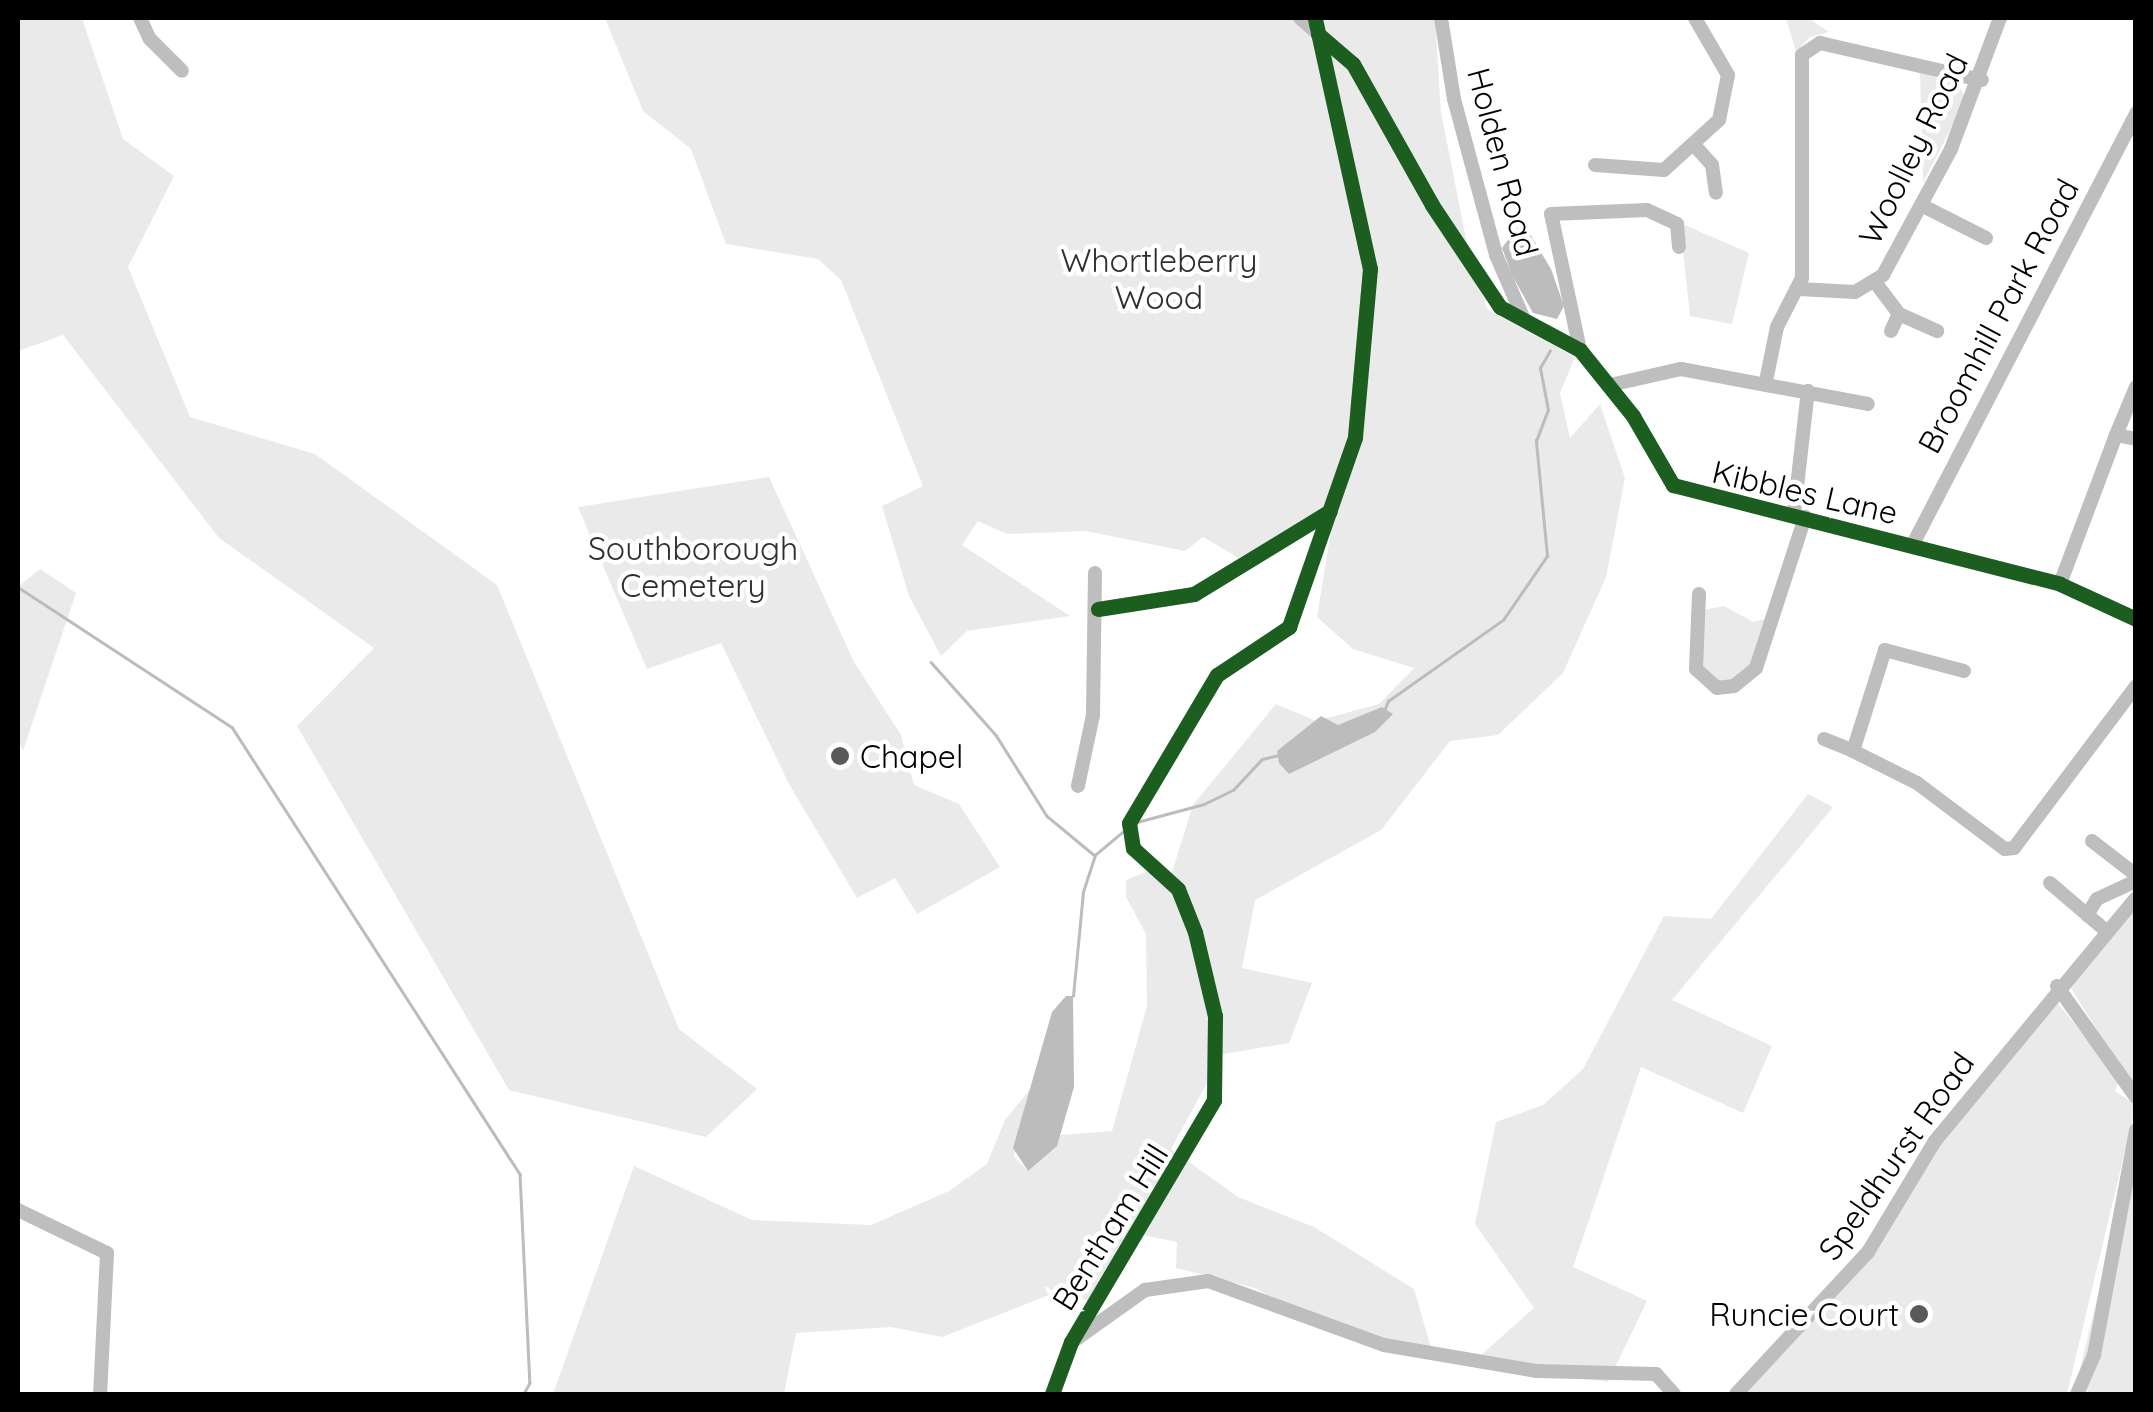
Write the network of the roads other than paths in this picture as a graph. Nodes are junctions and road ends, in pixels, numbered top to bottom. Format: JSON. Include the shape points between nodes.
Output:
{"nodes":[{"id":1,"x":140,"y":18,"type":"edge"},
{"id":2,"x":1300,"y":18,"type":"edge"},
{"id":3,"x":1315,"y":18,"type":"edge"},
{"id":4,"x":1440,"y":18,"type":"edge"},
{"id":5,"x":1695,"y":18,"type":"edge"},
{"id":6,"x":2000,"y":18,"type":"edge"},
{"id":7,"x":1322,"y":38,"type":"junction"},
{"id":8,"x":195,"y":54,"type":"dead end"},
{"id":9,"x":1982,"y":80,"type":"junction"},
{"id":10,"x":2136,"y":113,"type":"edge"},
{"id":11,"x":1695,"y":146,"type":"junction"},
{"id":12,"x":1595,"y":165,"type":"dead end"},
{"id":13,"x":1716,"y":194,"type":"dead end"},
{"id":14,"x":1921,"y":204,"type":"junction"},
{"id":15,"x":1986,"y":238,"type":"dead end"},
{"id":16,"x":1679,"y":248,"type":"dead end"},
{"id":17,"x":1875,"y":282,"type":"junction"},
{"id":18,"x":1799,"y":289,"type":"junction"},
{"id":19,"x":1900,"y":314,"type":"junction"},
{"id":20,"x":1522,"y":318,"type":"junction"},
{"id":21,"x":1572,"y":319,"type":"junction"},
{"id":22,"x":1540,"y":326,"type":"junction"},
{"id":23,"x":1891,"y":331,"type":"dead end"},
{"id":24,"x":1937,"y":331,"type":"dead end"},
{"id":25,"x":1580,"y":350,"type":"junction"},
{"id":26,"x":1766,"y":382,"type":"junction"},
{"id":27,"x":1610,"y":385,"type":"junction"},
{"id":28,"x":2136,"y":387,"type":"edge"},
{"id":29,"x":1808,"y":390,"type":"junction"},
{"id":30,"x":1868,"y":404,"type":"dead end"},
{"id":31,"x":2116,"y":435,"type":"junction"},
{"id":32,"x":2136,"y":439,"type":"edge"},
{"id":33,"x":1330,"y":512,"type":"junction"},
{"id":34,"x":1800,"y":515,"type":"junction"},
{"id":35,"x":1912,"y":546,"type":"junction"},
{"id":36,"x":1095,"y":572,"type":"dead end"},
{"id":37,"x":2060,"y":584,"type":"junction"},
{"id":38,"x":1699,"y":594,"type":"dead end"},
{"id":39,"x":1098,"y":608,"type":"junction"},
{"id":40,"x":2136,"y":619,"type":"edge"},
{"id":41,"x":1964,"y":671,"type":"dead end"},
{"id":42,"x":2136,"y":686,"type":"edge"},
{"id":43,"x":1824,"y":739,"type":"dead end"},
{"id":44,"x":1853,"y":751,"type":"junction"},
{"id":45,"x":1078,"y":786,"type":"dead end"},
{"id":46,"x":2092,"y":841,"type":"dead end"},
{"id":47,"x":2136,"y":878,"type":"edge"},
{"id":48,"x":2050,"y":883,"type":"dead end"},
{"id":49,"x":2136,"y":898,"type":"edge"},
{"id":50,"x":2087,"y":915,"type":"junction"},
{"id":51,"x":2105,"y":930,"type":"junction"},
{"id":52,"x":2057,"y":986,"type":"junction"},
{"id":53,"x":2136,"y":1097,"type":"edge"},
{"id":54,"x":2136,"y":1130,"type":"edge"},
{"id":55,"x":18,"y":1210,"type":"edge"},
{"id":56,"x":1071,"y":1342,"type":"junction"},
{"id":57,"x":100,"y":1394,"type":"edge"},
{"id":58,"x":1052,"y":1394,"type":"edge"},
{"id":59,"x":1674,"y":1394,"type":"edge"},
{"id":60,"x":1736,"y":1394,"type":"edge"},
{"id":61,"x":2076,"y":1394,"type":"edge"}],
"edges":[{"from":1,"to":8,"type":"street","via":[[150,39],[179,65]]},
{"from":2,"to":7,"type":"street","name":"Kibbles Lane"},
{"from":3,"to":7,"type":"street"},
{"from":4,"to":20,"type":"street","name":"Holden Road","via":[[1454,99],[1496,255]]},
{"from":5,"to":11,"type":"street","via":[[1728,75],[1720,120]]},
{"from":6,"to":9,"type":"street","name":"Woolley Road"},
{"from":7,"to":20,"type":"street","name":"Kibbles Lane","via":[[1353,64],[1432,205],[1500,307]]},
{"from":7,"to":33,"type":"street","via":[[1370,269],[1354,437]]},
{"from":9,"to":14,"type":"street","name":"Woolley Road"},
{"from":9,"to":18,"type":"street","via":[[1820,43],[1802,55]]},
{"from":10,"to":35,"type":"street","name":"Broomhill Park Road"},
{"from":11,"to":12,"type":"street","via":[[1664,170]]},
{"from":11,"to":13,"type":"street","via":[[1712,165]]},
{"from":14,"to":15,"type":"street"},
{"from":14,"to":17,"type":"street","name":"Woolley Road"},
{"from":16,"to":21,"type":"street","via":[[1678,224],[1648,210],[1551,214]]},
{"from":17,"to":18,"type":"street","name":"Woolley Road","via":[[1855,292]]},
{"from":17,"to":19,"type":"street"},
{"from":18,"to":26,"type":"street","via":[[1777,327]]},
{"from":19,"to":23,"type":"street"},
{"from":19,"to":24,"type":"street"},
{"from":20,"to":22,"type":"street","name":"Kibbles Lane"},
{"from":21,"to":22,"type":"street"},
{"from":21,"to":25,"type":"street"},
{"from":22,"to":25,"type":"street","name":"Kibbles Lane"},
{"from":25,"to":27,"type":"street","name":"Kibbles Lane"},
{"from":26,"to":27,"type":"street","via":[[1681,368]]},
{"from":26,"to":29,"type":"street"},
{"from":27,"to":34,"type":"street","name":"Kibbles Lane","via":[[1673,485]]},
{"from":28,"to":31,"type":"street"},
{"from":29,"to":30,"type":"street"},
{"from":29,"to":34,"type":"street"},
{"from":31,"to":32,"type":"street"},
{"from":31,"to":37,"type":"street"},
{"from":33,"to":39,"type":"street","via":[[1194,594]]},
{"from":33,"to":56,"type":"street","name":"Bentham Hill","via":[[1289,628],[1217,675],[1132,813],[1133,848],[1178,889],[1194,932],[1215,1016],[1214,1100]]},
{"from":34,"to":35,"type":"street","name":"Kibbles Lane"},
{"from":34,"to":38,"type":"street","via":[[1756,668],[1734,686],[1717,688],[1696,669]]},
{"from":35,"to":37,"type":"street","name":"Kibbles Lane"},
{"from":36,"to":39,"type":"street"},
{"from":37,"to":40,"type":"street","name":"Kibbles Lane"},
{"from":39,"to":45,"type":"street","via":[[1088,692],[1092,715]]},
{"from":41,"to":44,"type":"street","via":[[1885,650]]},
{"from":42,"to":44,"type":"street","via":[[2014,848],[2006,849],[1916,782]]},
{"from":43,"to":44,"type":"street"},
{"from":46,"to":47,"type":"street"},
{"from":47,"to":50,"type":"street","via":[[2097,899]]},
{"from":48,"to":50,"type":"street"},
{"from":49,"to":51,"type":"street","name":"Speldhurst Road"},
{"from":50,"to":51,"type":"street"},
{"from":51,"to":52,"type":"street","name":"Speldhurst Road"},
{"from":52,"to":53,"type":"street"},
{"from":52,"to":60,"type":"street","name":"Speldhurst Road","via":[[1935,1141],[1868,1252]]},
{"from":54,"to":61,"type":"street","via":[[2094,1354]]},
{"from":55,"to":57,"type":"street","via":[[107,1253]]},
{"from":56,"to":58,"type":"street","name":"Bentham Hill"},
{"from":56,"to":59,"type":"street","via":[[1145,1290],[1208,1281],[1384,1345],[1536,1370],[1656,1374]]}]}
